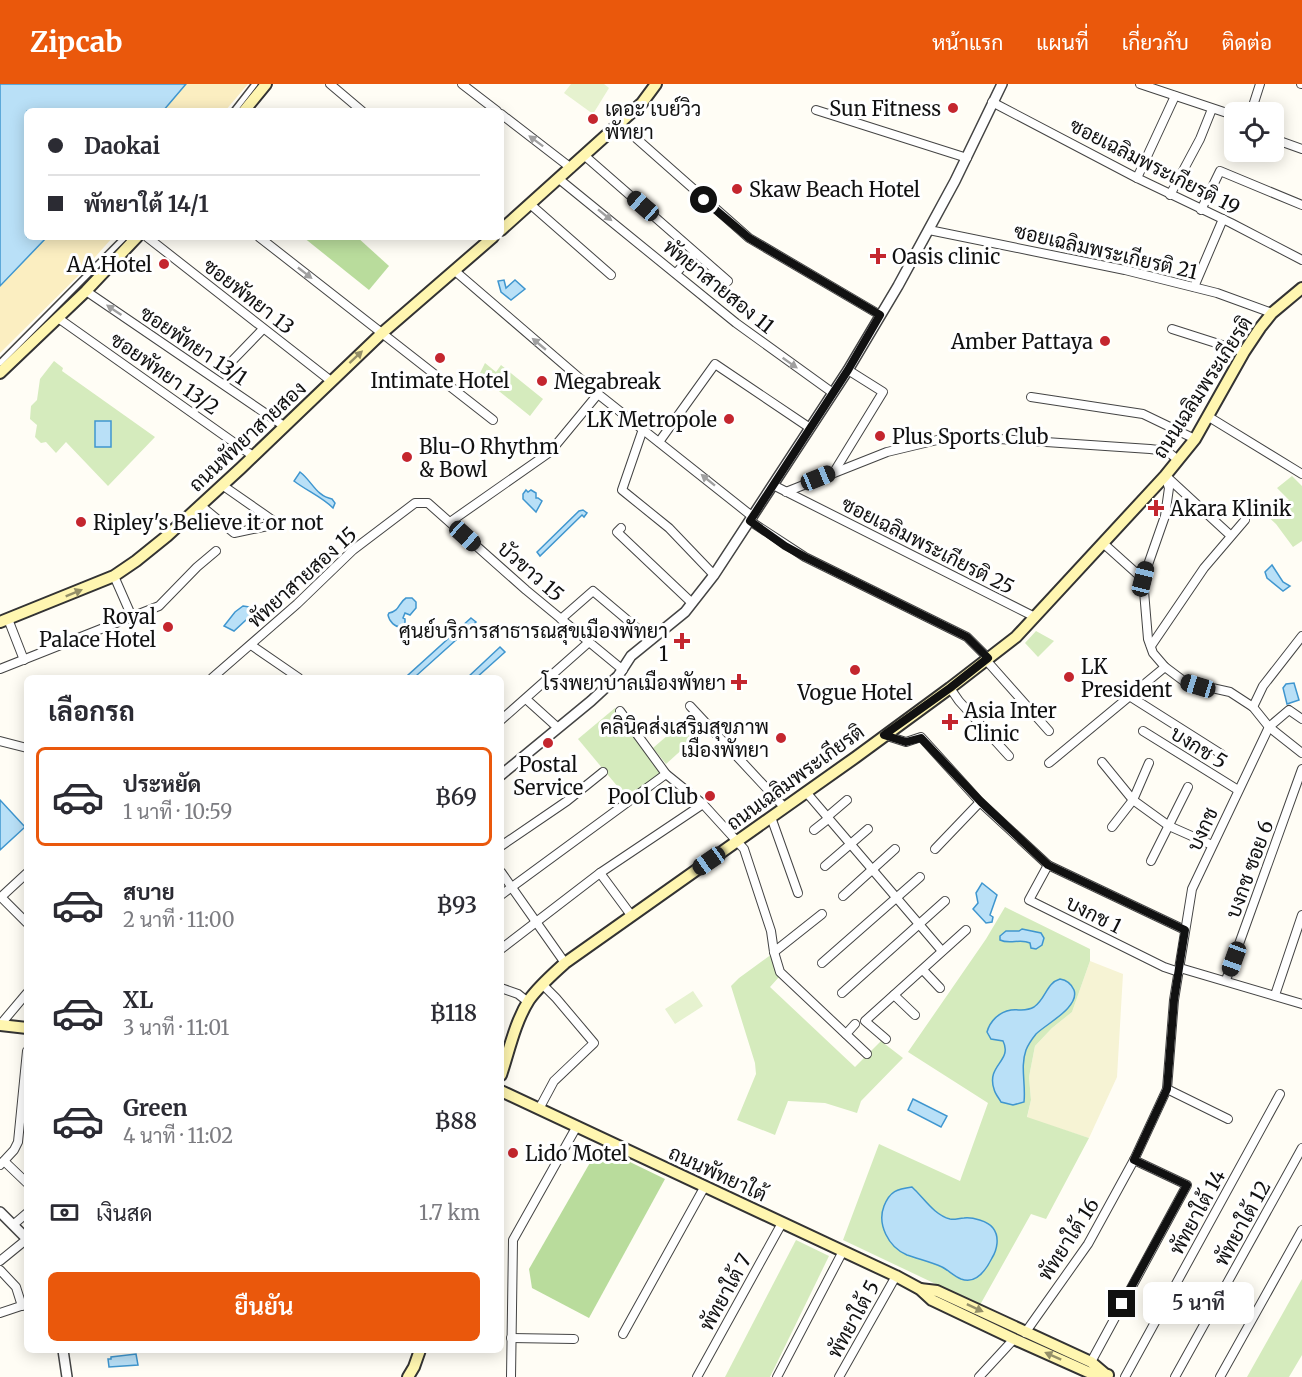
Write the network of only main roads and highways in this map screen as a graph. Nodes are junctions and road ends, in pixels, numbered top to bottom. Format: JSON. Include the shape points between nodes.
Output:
{"nodes":[{"id":1,"x":266,"y":84,"type":"edge"},
{"id":2,"x":656,"y":84,"type":"edge"},
{"id":3,"x":246,"y":108,"type":"edge"},
{"id":4,"x":504,"y":227,"type":"edge"},
{"id":5,"x":134,"y":240,"type":"edge"},
{"id":6,"x":490,"y":240,"type":"edge"},
{"id":7,"x":1302,"y":288,"type":"edge"},
{"id":8,"x":0,"y":373,"type":"edge"},
{"id":9,"x":4,"y":621,"type":"edge"},
{"id":10,"x":0,"y":1025,"type":"edge"},
{"id":11,"x":24,"y":1028,"type":"edge"},
{"id":12,"x":504,"y":1066,"type":"edge"},
{"id":13,"x":504,"y":1092,"type":"edge"},
{"id":14,"x":920,"y":1289,"type":"junction"},
{"id":15,"x":419,"y":1353,"type":"edge"},
{"id":16,"x":1109,"y":1376,"type":"edge"},
{"id":17,"x":408,"y":1377,"type":"edge"}],
"edges":[{"from":1,"to":3,"type":"main road"},
{"from":2,"to":4,"type":"main road","via":[[620,124]]},
{"from":5,"to":8,"type":"main road"},
{"from":9,"to":6,"type":"main road","name":"ถนนพัทยาสายสอง","one_way":true,"via":[[114,576],[161,541],[381,334]]},
{"from":7,"to":12,"type":"main road","name":"ถนนเฉลิมพระเกียรติ","via":[[1272,314],[1244,352],[1209,417],[1166,476],[1016,637],[565,963],[528,1002]]},
{"from":10,"to":11,"type":"main road"},
{"from":13,"to":14,"type":"main road","name":"ถนนพัทยาใต้"},
{"from":16,"to":14,"type":"main road","name":"ถนนพัทยาใต้","one_way":true,"via":[[1014,1339],[932,1300]]},
{"from":14,"to":16,"type":"main road","name":"ถนนพัทยาใต้","one_way":true,"via":[[937,1291],[1091,1362]]},
{"from":15,"to":17,"type":"main road"}]}
